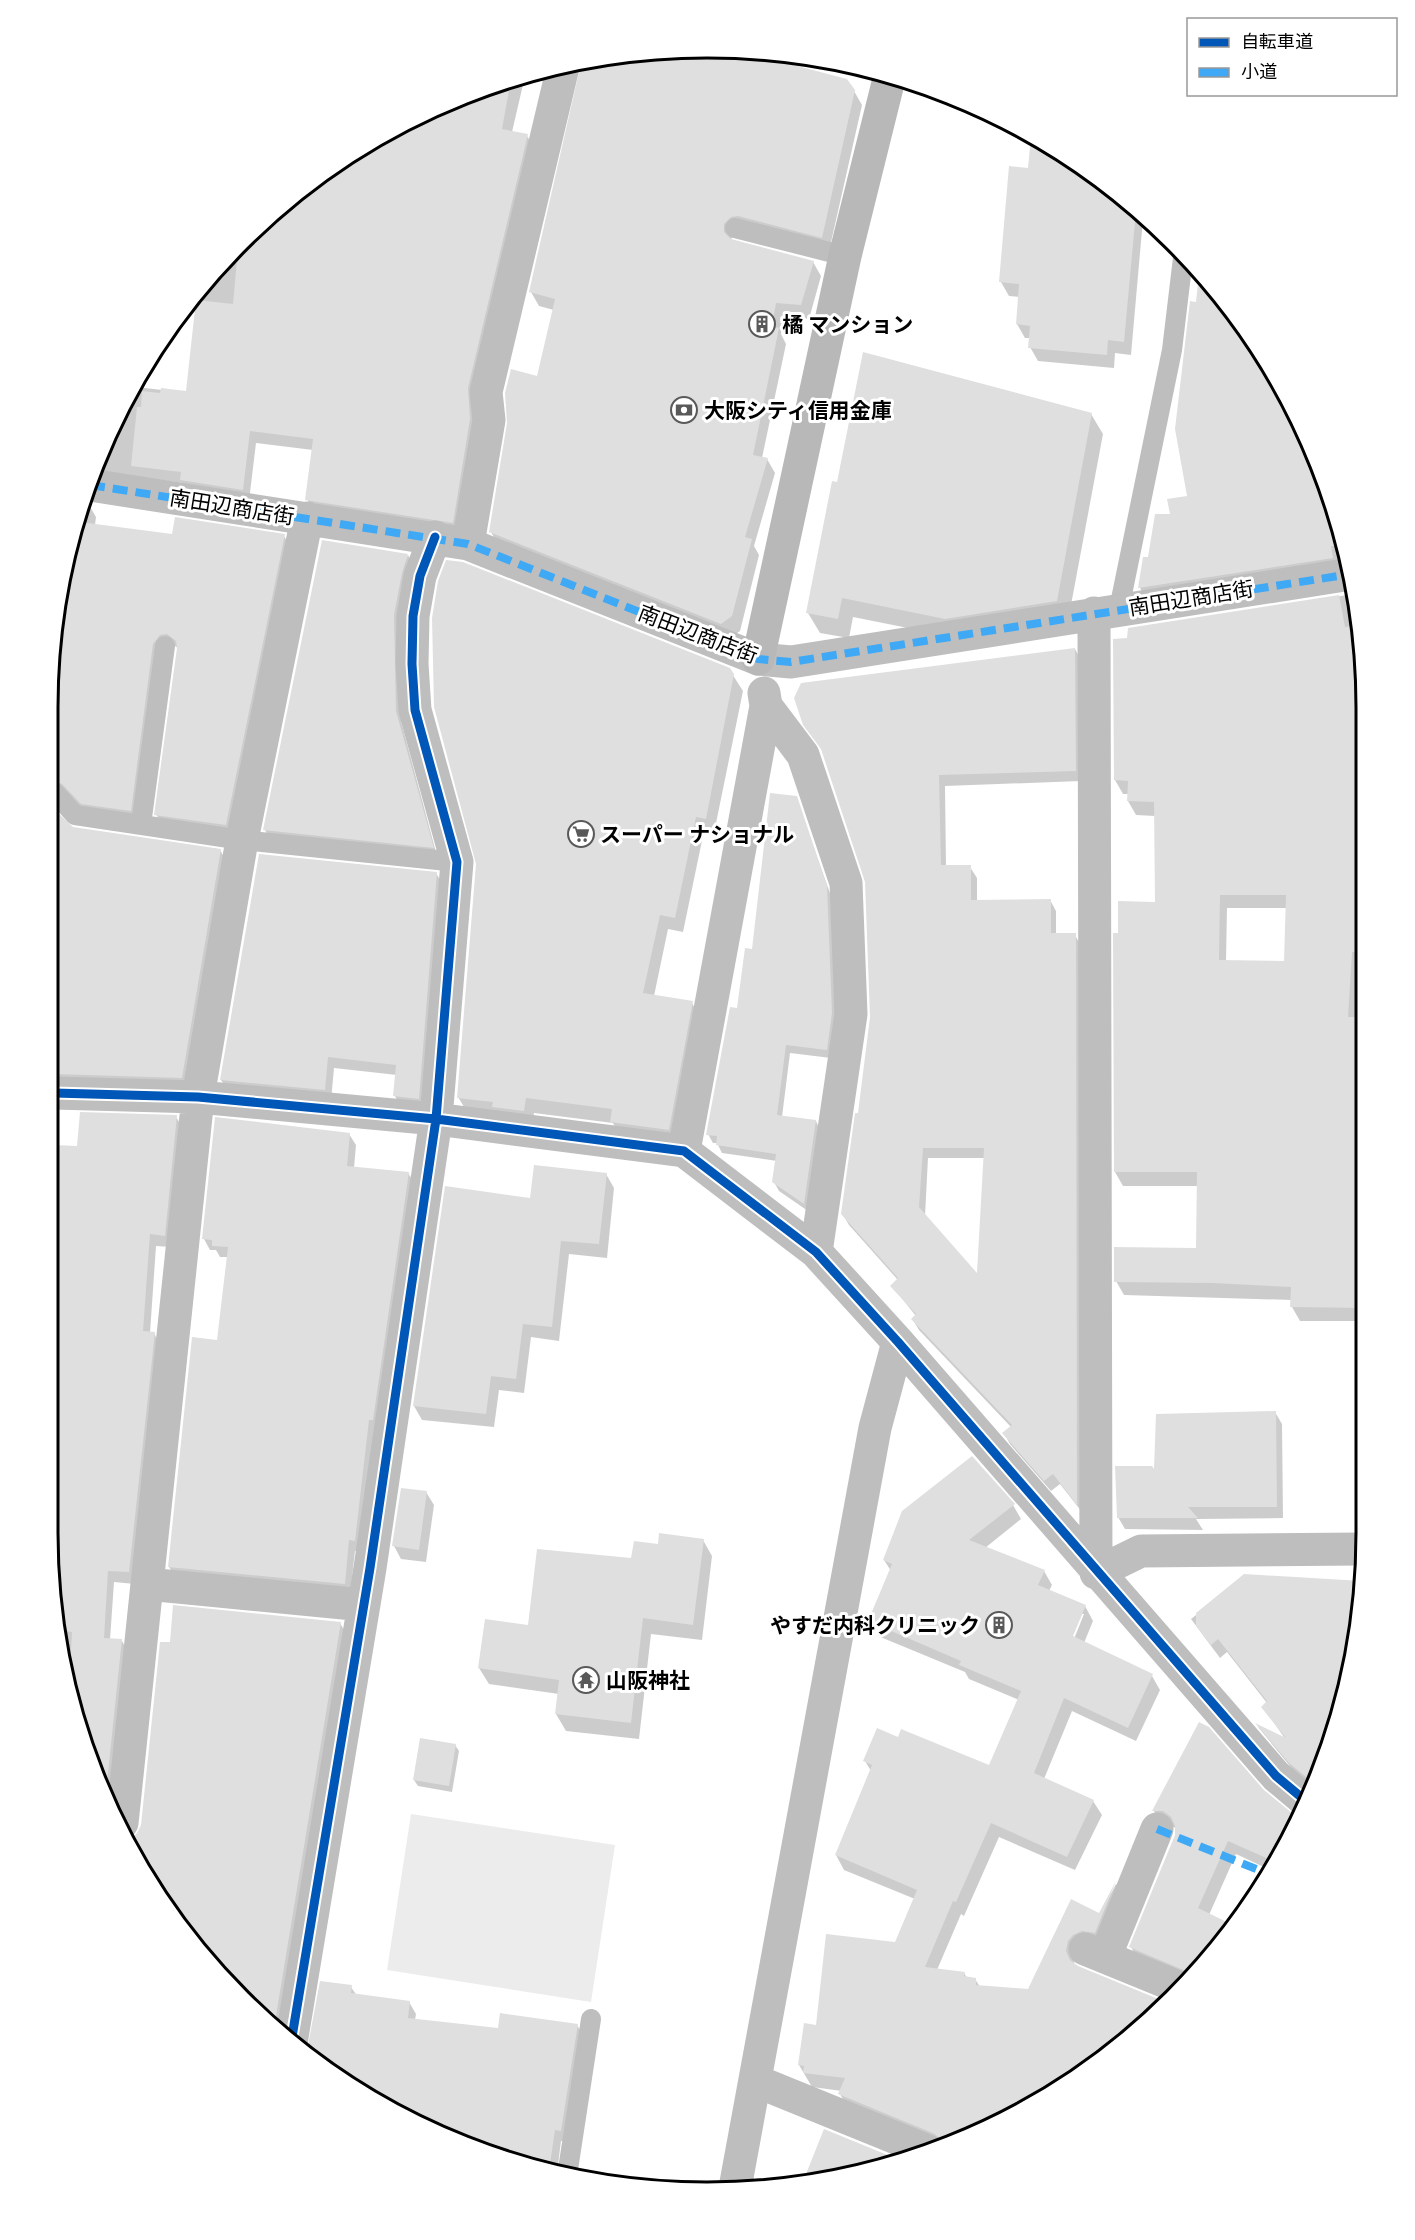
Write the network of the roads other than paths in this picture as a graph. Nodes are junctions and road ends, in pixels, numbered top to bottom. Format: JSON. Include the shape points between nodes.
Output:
{"nodes":[{"id":1,"x":561,"y":76,"type":"edge"},
{"id":2,"x":888,"y":85,"type":"edge"},
{"id":3,"x":735,"y":228,"type":"dead end"},
{"id":4,"x":845,"y":256,"type":"junction"},
{"id":5,"x":1182,"y":266,"type":"edge"},
{"id":6,"x":98,"y":486,"type":"edge"},
{"id":7,"x":306,"y":518,"type":"junction"},
{"id":8,"x":435,"y":537,"type":"junction"},
{"id":9,"x":468,"y":544,"type":"junction"},
{"id":10,"x":1343,"y":575,"type":"edge"},
{"id":11,"x":1107,"y":611,"type":"junction"},
{"id":12,"x":165,"y":646,"type":"dead end"},
{"id":13,"x":758,"y":659,"type":"junction"},
{"id":14,"x":766,"y":706,"type":"junction"},
{"id":15,"x":58,"y":796,"type":"edge"},
{"id":16,"x":141,"y":825,"type":"junction"},
{"id":17,"x":242,"y":840,"type":"junction"},
{"id":18,"x":457,"y":862,"type":"junction"},
{"id":19,"x":58,"y":1093,"type":"edge"},
{"id":20,"x":198,"y":1097,"type":"junction"},
{"id":21,"x":436,"y":1119,"type":"junction"},
{"id":22,"x":684,"y":1151,"type":"junction"},
{"id":23,"x":816,"y":1252,"type":"junction"},
{"id":24,"x":898,"y":1342,"type":"junction"},
{"id":25,"x":1356,"y":1549,"type":"edge"},
{"id":26,"x":1096,"y":1572,"type":"junction"},
{"id":27,"x":147,"y":1584,"type":"junction"},
{"id":28,"x":364,"y":1605,"type":"junction"},
{"id":29,"x":1300,"y":1796,"type":"edge"},
{"id":30,"x":123,"y":1815,"type":"edge"},
{"id":31,"x":1157,"y":1829,"type":"dead end"},
{"id":32,"x":1172,"y":1985,"type":"edge"},
{"id":33,"x":591,"y":2019,"type":"dead end"},
{"id":34,"x":293,"y":2031,"type":"edge"},
{"id":35,"x":756,"y":2081,"type":"junction"},
{"id":36,"x":917,"y":2147,"type":"edge"},
{"id":37,"x":569,"y":2166,"type":"edge"},
{"id":38,"x":736,"y":2181,"type":"edge"}],
"edges":[{"from":1,"to":9,"type":"street","via":[[486,392],[489,420]]},
{"from":2,"to":4,"type":"street"},
{"from":3,"to":4,"type":"lane"},
{"from":4,"to":13,"type":"street"},
{"from":5,"to":11,"type":"lane","via":[[1172,350]]},
{"from":6,"to":7,"type":"street","name":"南田辺商店街"},
{"from":7,"to":8,"type":"street","name":"南田辺商店街"},
{"from":7,"to":17,"type":"street"},
{"from":8,"to":9,"type":"street","name":"南田辺商店街"},
{"from":8,"to":18,"type":"street","via":[[420,576],[413,616],[415,710]]},
{"from":9,"to":13,"type":"street","name":"南田辺商店街"},
{"from":10,"to":11,"type":"street","name":"南田辺商店街"},
{"from":11,"to":13,"type":"street","name":"南田辺商店街","via":[[790,662]]},
{"from":11,"to":26,"type":"street"},
{"from":12,"to":16,"type":"lane"},
{"from":13,"to":14,"type":"street"},
{"from":14,"to":22,"type":"street"},
{"from":14,"to":23,"type":"street","via":[[803,755],[846,883],[851,1014]]},
{"from":15,"to":16,"type":"lane","via":[[75,815]]},
{"from":16,"to":17,"type":"lane"},
{"from":17,"to":18,"type":"lane"},
{"from":17,"to":20,"type":"street"},
{"from":18,"to":21,"type":"street"},
{"from":19,"to":20,"type":"street"},
{"from":20,"to":21,"type":"street"},
{"from":20,"to":27,"type":"street"},
{"from":21,"to":22,"type":"street"},
{"from":21,"to":28,"type":"street"},
{"from":22,"to":23,"type":"street"},
{"from":23,"to":24,"type":"street"},
{"from":24,"to":26,"type":"street"},
{"from":24,"to":35,"type":"street","via":[[875,1428]]},
{"from":25,"to":26,"type":"street","via":[[1141,1551]]},
{"from":26,"to":29,"type":"street","via":[[1276,1776]]},
{"from":27,"to":28,"type":"street"},
{"from":27,"to":30,"type":"street"},
{"from":28,"to":34,"type":"street"},
{"from":31,"to":32,"type":"street","via":[[1095,1953]]},
{"from":33,"to":37,"type":"lane"},
{"from":35,"to":36,"type":"street"},
{"from":35,"to":38,"type":"street"}]}
